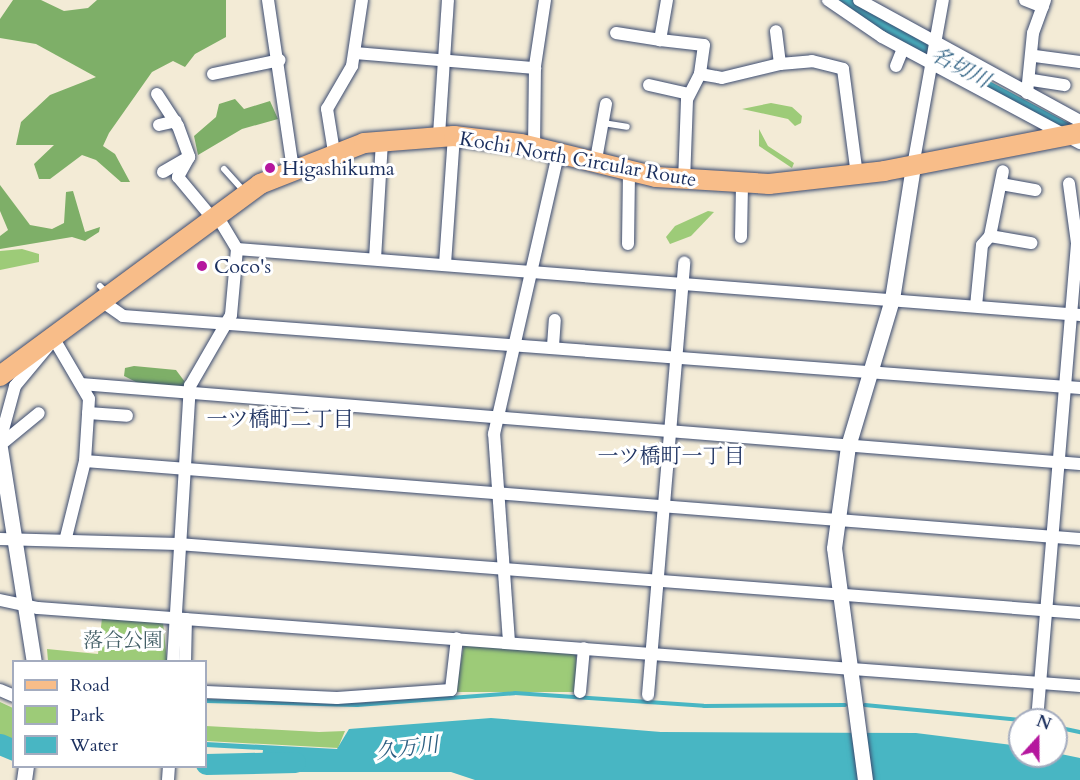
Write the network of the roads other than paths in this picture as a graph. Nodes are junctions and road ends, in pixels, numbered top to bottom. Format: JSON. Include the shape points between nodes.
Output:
{"nodes":[{"id":1,"x":268,"y":0,"type":"edge"},
{"id":2,"x":362,"y":0,"type":"edge"},
{"id":3,"x":448,"y":0,"type":"edge"},
{"id":4,"x":545,"y":0,"type":"edge"},
{"id":5,"x":667,"y":0,"type":"edge"},
{"id":6,"x":828,"y":0,"type":"edge"},
{"id":7,"x":859,"y":0,"type":"edge"},
{"id":8,"x":941,"y":0,"type":"edge"},
{"id":9,"x":1025,"y":0,"type":"edge"},
{"id":10,"x":1044,"y":4,"type":"edge"},
{"id":11,"x":776,"y":31,"type":"dead end"},
{"id":12,"x":616,"y":33,"type":"dead end"},
{"id":13,"x":660,"y":40,"type":"junction"},
{"id":14,"x":936,"y":48,"type":"junction"},
{"id":15,"x":903,"y":49,"type":"junction"},
{"id":16,"x":355,"y":53,"type":"junction"},
{"id":17,"x":1035,"y":56,"type":"junction"},
{"id":18,"x":280,"y":60,"type":"junction"},
{"id":19,"x":444,"y":60,"type":"junction"},
{"id":20,"x":1080,"y":62,"type":"edge"},
{"id":21,"x":780,"y":64,"type":"junction"},
{"id":22,"x":934,"y":64,"type":"junction"},
{"id":23,"x":896,"y":66,"type":"dead end"},
{"id":24,"x":536,"y":68,"type":"junction"},
{"id":25,"x":213,"y":74,"type":"dead end"},
{"id":26,"x":700,"y":74,"type":"junction"},
{"id":27,"x":1032,"y":80,"type":"junction"},
{"id":28,"x":649,"y":85,"type":"dead end"},
{"id":29,"x":1065,"y":85,"type":"dead end"},
{"id":30,"x":1027,"y":93,"type":"junction"},
{"id":31,"x":157,"y":94,"type":"dead end"},
{"id":32,"x":688,"y":94,"type":"junction"},
{"id":33,"x":606,"y":104,"type":"dead end"},
{"id":34,"x":176,"y":121,"type":"junction"},
{"id":35,"x":602,"y":123,"type":"junction"},
{"id":36,"x":159,"y":125,"type":"dead end"},
{"id":37,"x":627,"y":127,"type":"dead end"},
{"id":38,"x":1076,"y":134,"type":"edge"},
{"id":39,"x":446,"y":135,"type":"junction"},
{"id":40,"x":382,"y":140,"type":"junction"},
{"id":41,"x":534,"y":148,"type":"junction"},
{"id":42,"x":334,"y":152,"type":"junction"},
{"id":43,"x":558,"y":155,"type":"junction"},
{"id":44,"x":189,"y":157,"type":"junction"},
{"id":45,"x":595,"y":165,"type":"junction"},
{"id":46,"x":913,"y":166,"type":"junction"},
{"id":47,"x":224,"y":169,"type":"dead end"},
{"id":48,"x":294,"y":169,"type":"junction"},
{"id":49,"x":629,"y":171,"type":"junction"},
{"id":50,"x":1003,"y":171,"type":"dead end"},
{"id":51,"x":163,"y":172,"type":"dead end"},
{"id":52,"x":857,"y":175,"type":"junction"},
{"id":53,"x":684,"y":180,"type":"junction"},
{"id":54,"x":1069,"y":183,"type":"dead end"},
{"id":55,"x":742,"y":184,"type":"junction"},
{"id":56,"x":1000,"y":184,"type":"junction"},
{"id":57,"x":1035,"y":190,"type":"dead end"},
{"id":58,"x":246,"y":194,"type":"junction"},
{"id":59,"x":215,"y":218,"type":"junction"},
{"id":60,"x":990,"y":236,"type":"junction"},
{"id":61,"x":741,"y":237,"type":"dead end"},
{"id":62,"x":1031,"y":243,"type":"dead end"},
{"id":63,"x":628,"y":244,"type":"dead end"},
{"id":64,"x":237,"y":249,"type":"junction"},
{"id":65,"x":375,"y":259,"type":"junction"},
{"id":66,"x":684,"y":262,"type":"dead end"},
{"id":67,"x":445,"y":264,"type":"junction"},
{"id":68,"x":530,"y":270,"type":"junction"},
{"id":69,"x":681,"y":282,"type":"junction"},
{"id":70,"x":104,"y":295,"type":"junction"},
{"id":71,"x":892,"y":299,"type":"junction"},
{"id":72,"x":976,"y":306,"type":"junction"},
{"id":73,"x":1076,"y":315,"type":"edge"},
{"id":74,"x":555,"y":320,"type":"dead end"},
{"id":75,"x":230,"y":322,"type":"junction"},
{"id":76,"x":54,"y":339,"type":"junction"},
{"id":77,"x":514,"y":343,"type":"junction"},
{"id":78,"x":553,"y":346,"type":"junction"},
{"id":79,"x":675,"y":356,"type":"junction"},
{"id":80,"x":870,"y":370,"type":"junction"},
{"id":81,"x":0,"y":376,"type":"edge"},
{"id":82,"x":81,"y":384,"type":"junction"},
{"id":83,"x":1065,"y":387,"type":"junction"},
{"id":84,"x":1080,"y":388,"type":"edge"},
{"id":85,"x":188,"y":396,"type":"junction"},
{"id":86,"x":88,"y":412,"type":"junction"},
{"id":87,"x":39,"y":413,"type":"dead end"},
{"id":88,"x":127,"y":416,"type":"dead end"},
{"id":89,"x":496,"y":416,"type":"junction"},
{"id":90,"x":669,"y":432,"type":"junction"},
{"id":91,"x":0,"y":445,"type":"edge"},
{"id":92,"x":848,"y":446,"type":"junction"},
{"id":93,"x":85,"y":461,"type":"junction"},
{"id":94,"x":1059,"y":462,"type":"junction"},
{"id":95,"x":1080,"y":464,"type":"edge"},
{"id":96,"x":184,"y":470,"type":"junction"},
{"id":97,"x":496,"y":492,"type":"junction"},
{"id":98,"x":663,"y":506,"type":"junction"},
{"id":99,"x":838,"y":520,"type":"junction"},
{"id":100,"x":66,"y":537,"type":"junction"},
{"id":101,"x":1053,"y":537,"type":"junction"},
{"id":102,"x":0,"y":538,"type":"edge"},
{"id":103,"x":16,"y":538,"type":"junction"},
{"id":104,"x":1080,"y":539,"type":"edge"},
{"id":105,"x":178,"y":544,"type":"junction"},
{"id":106,"x":506,"y":568,"type":"junction"},
{"id":107,"x":657,"y":580,"type":"junction"},
{"id":108,"x":837,"y":596,"type":"junction"},
{"id":109,"x":0,"y":600,"type":"edge"},
{"id":110,"x":27,"y":605,"type":"junction"},
{"id":111,"x":1047,"y":611,"type":"junction"},
{"id":112,"x":1080,"y":614,"type":"edge"},
{"id":113,"x":180,"y":618,"type":"junction"},
{"id":114,"x":457,"y":638,"type":"junction"},
{"id":115,"x":510,"y":642,"type":"junction"},
{"id":116,"x":584,"y":648,"type":"junction"},
{"id":117,"x":650,"y":653,"type":"junction"},
{"id":118,"x":34,"y":660,"type":"edge"},
{"id":119,"x":173,"y":660,"type":"edge"},
{"id":120,"x":185,"y":660,"type":"edge"},
{"id":121,"x":849,"y":668,"type":"junction"},
{"id":122,"x":1041,"y":684,"type":"junction"},
{"id":123,"x":1080,"y":686,"type":"edge"},
{"id":124,"x":207,"y":692,"type":"edge"},
{"id":125,"x":580,"y":692,"type":"dead end"},
{"id":126,"x":648,"y":696,"type":"dead end"},
{"id":127,"x":1038,"y":708,"type":"edge"},
{"id":128,"x":865,"y":780,"type":"edge"}],
"edges":[{"from":1,"to":18,"type":"street"},
{"from":2,"to":16,"type":"street"},
{"from":3,"to":19,"type":"street"},
{"from":4,"to":24,"type":"street"},
{"from":5,"to":13,"type":"street"},
{"from":6,"to":15,"type":"street"},
{"from":7,"to":14,"type":"street"},
{"from":8,"to":14,"type":"street"},
{"from":9,"to":10,"type":"street"},
{"from":10,"to":17,"type":"street","via":[[1034,33]]},
{"from":11,"to":21,"type":"street"},
{"from":12,"to":13,"type":"street"},
{"from":13,"to":26,"type":"street","via":[[704,45]]},
{"from":14,"to":22,"type":"street"},
{"from":14,"to":30,"type":"street"},
{"from":15,"to":22,"type":"street"},
{"from":15,"to":23,"type":"street"},
{"from":16,"to":19,"type":"street"},
{"from":16,"to":42,"type":"street","via":[[327,109]]},
{"from":17,"to":20,"type":"street"},
{"from":17,"to":27,"type":"street"},
{"from":18,"to":25,"type":"street"},
{"from":18,"to":48,"type":"street"},
{"from":19,"to":24,"type":"street"},
{"from":19,"to":39,"type":"street"},
{"from":21,"to":26,"type":"street","via":[[722,78]]},
{"from":21,"to":52,"type":"street","via":[[812,61],[843,69]]},
{"from":22,"to":38,"type":"street"},
{"from":22,"to":46,"type":"street"},
{"from":24,"to":41,"type":"street"},
{"from":26,"to":32,"type":"street"},
{"from":27,"to":29,"type":"street"},
{"from":27,"to":30,"type":"street"},
{"from":28,"to":32,"type":"street"},
{"from":30,"to":38,"type":"street"},
{"from":31,"to":34,"type":"street"},
{"from":32,"to":53,"type":"street"},
{"from":33,"to":35,"type":"street"},
{"from":34,"to":36,"type":"street"},
{"from":34,"to":44,"type":"street"},
{"from":35,"to":37,"type":"lane"},
{"from":35,"to":45,"type":"street"},
{"from":38,"to":46,"type":"main road","name":"Kochi North Circular Route"},
{"from":39,"to":40,"type":"main road","name":"Kochi North Circular Route"},
{"from":39,"to":41,"type":"main road","name":"Kochi North Circular Route"},
{"from":39,"to":67,"type":"street"},
{"from":40,"to":42,"type":"main road","name":"Kochi North Circular Route"},
{"from":40,"to":65,"type":"street"},
{"from":41,"to":43,"type":"main road","name":"Kochi North Circular Route"},
{"from":42,"to":48,"type":"main road","name":"Kochi North Circular Route"},
{"from":43,"to":45,"type":"main road","name":"Kochi North Circular Route"},
{"from":43,"to":68,"type":"street"},
{"from":44,"to":51,"type":"street"},
{"from":44,"to":59,"type":"street","via":[[178,177]]},
{"from":45,"to":49,"type":"main road","name":"Kochi North Circular Route"},
{"from":46,"to":52,"type":"main road","name":"Kochi North Circular Route"},
{"from":46,"to":71,"type":"street"},
{"from":47,"to":58,"type":"lane"},
{"from":48,"to":58,"type":"main road","name":"Kochi North Circular Route"},
{"from":49,"to":53,"type":"main road","name":"Kochi North Circular Route"},
{"from":49,"to":63,"type":"street"},
{"from":50,"to":56,"type":"street"},
{"from":52,"to":55,"type":"main road","name":"Kochi North Circular Route"},
{"from":53,"to":55,"type":"main road","name":"Kochi North Circular Route"},
{"from":54,"to":73,"type":"street","via":[[1077,243]]},
{"from":55,"to":61,"type":"street"},
{"from":56,"to":57,"type":"street"},
{"from":56,"to":60,"type":"street"},
{"from":58,"to":59,"type":"main road","name":"Kochi North Circular Route"},
{"from":59,"to":64,"type":"street"},
{"from":59,"to":70,"type":"main road","name":"Kochi North Circular Route"},
{"from":60,"to":62,"type":"street"},
{"from":60,"to":72,"type":"street","via":[[982,245]]},
{"from":64,"to":65,"type":"street"},
{"from":64,"to":75,"type":"street"},
{"from":65,"to":67,"type":"street"},
{"from":66,"to":69,"type":"street"},
{"from":67,"to":68,"type":"street"},
{"from":68,"to":69,"type":"street"},
{"from":68,"to":77,"type":"street"},
{"from":69,"to":71,"type":"street"},
{"from":69,"to":79,"type":"street"},
{"from":70,"to":75,"type":"street","via":[[123,316]]},
{"from":70,"to":76,"type":"main road","name":"Kochi North Circular Route"},
{"from":71,"to":72,"type":"street"},
{"from":71,"to":80,"type":"street"},
{"from":72,"to":73,"type":"street"},
{"from":73,"to":83,"type":"street"},
{"from":74,"to":78,"type":"street"},
{"from":75,"to":77,"type":"street"},
{"from":75,"to":85,"type":"street"},
{"from":76,"to":81,"type":"main road","name":"Kochi North Circular Route"},
{"from":76,"to":82,"type":"street"},
{"from":76,"to":91,"type":"street","via":[[15,387]]},
{"from":77,"to":78,"type":"street"},
{"from":77,"to":89,"type":"street"},
{"from":78,"to":79,"type":"street"},
{"from":79,"to":80,"type":"street"},
{"from":79,"to":90,"type":"street"},
{"from":80,"to":83,"type":"street"},
{"from":80,"to":92,"type":"street"},
{"from":82,"to":85,"type":"street"},
{"from":82,"to":86,"type":"street","via":[[90,399]]},
{"from":83,"to":84,"type":"street"},
{"from":83,"to":94,"type":"street"},
{"from":85,"to":89,"type":"street"},
{"from":85,"to":96,"type":"street"},
{"from":86,"to":88,"type":"street"},
{"from":86,"to":93,"type":"street"},
{"from":87,"to":91,"type":"street"},
{"from":89,"to":90,"type":"street"},
{"from":89,"to":97,"type":"street"},
{"from":90,"to":92,"type":"street"},
{"from":90,"to":98,"type":"street"},
{"from":91,"to":103,"type":"street"},
{"from":92,"to":94,"type":"street"},
{"from":92,"to":99,"type":"street"},
{"from":93,"to":96,"type":"street"},
{"from":93,"to":100,"type":"street"},
{"from":94,"to":95,"type":"street"},
{"from":94,"to":101,"type":"street"},
{"from":96,"to":97,"type":"street"},
{"from":96,"to":105,"type":"street"},
{"from":97,"to":98,"type":"street"},
{"from":97,"to":106,"type":"street"},
{"from":98,"to":99,"type":"street"},
{"from":98,"to":107,"type":"street"},
{"from":99,"to":101,"type":"street"},
{"from":99,"to":108,"type":"street"},
{"from":100,"to":103,"type":"street"},
{"from":100,"to":105,"type":"street"},
{"from":101,"to":104,"type":"street"},
{"from":101,"to":111,"type":"street"},
{"from":102,"to":103,"type":"street"},
{"from":103,"to":110,"type":"street"},
{"from":105,"to":106,"type":"street"},
{"from":105,"to":113,"type":"street"},
{"from":106,"to":107,"type":"street"},
{"from":106,"to":115,"type":"street"},
{"from":107,"to":108,"type":"street"},
{"from":107,"to":117,"type":"street"},
{"from":108,"to":111,"type":"street"},
{"from":108,"to":121,"type":"street"},
{"from":109,"to":110,"type":"street"},
{"from":110,"to":113,"type":"street"},
{"from":110,"to":118,"type":"street"},
{"from":111,"to":112,"type":"street"},
{"from":111,"to":122,"type":"street"},
{"from":113,"to":114,"type":"street"},
{"from":113,"to":119,"type":"street"},
{"from":113,"to":120,"type":"street"},
{"from":114,"to":115,"type":"street"},
{"from":114,"to":124,"type":"street","via":[[451,690],[337,698]]},
{"from":115,"to":116,"type":"street"},
{"from":116,"to":117,"type":"street"},
{"from":116,"to":125,"type":"street"},
{"from":117,"to":121,"type":"street"},
{"from":117,"to":126,"type":"street"},
{"from":121,"to":122,"type":"street"},
{"from":121,"to":128,"type":"street"},
{"from":122,"to":123,"type":"street"},
{"from":122,"to":127,"type":"street"}]}
